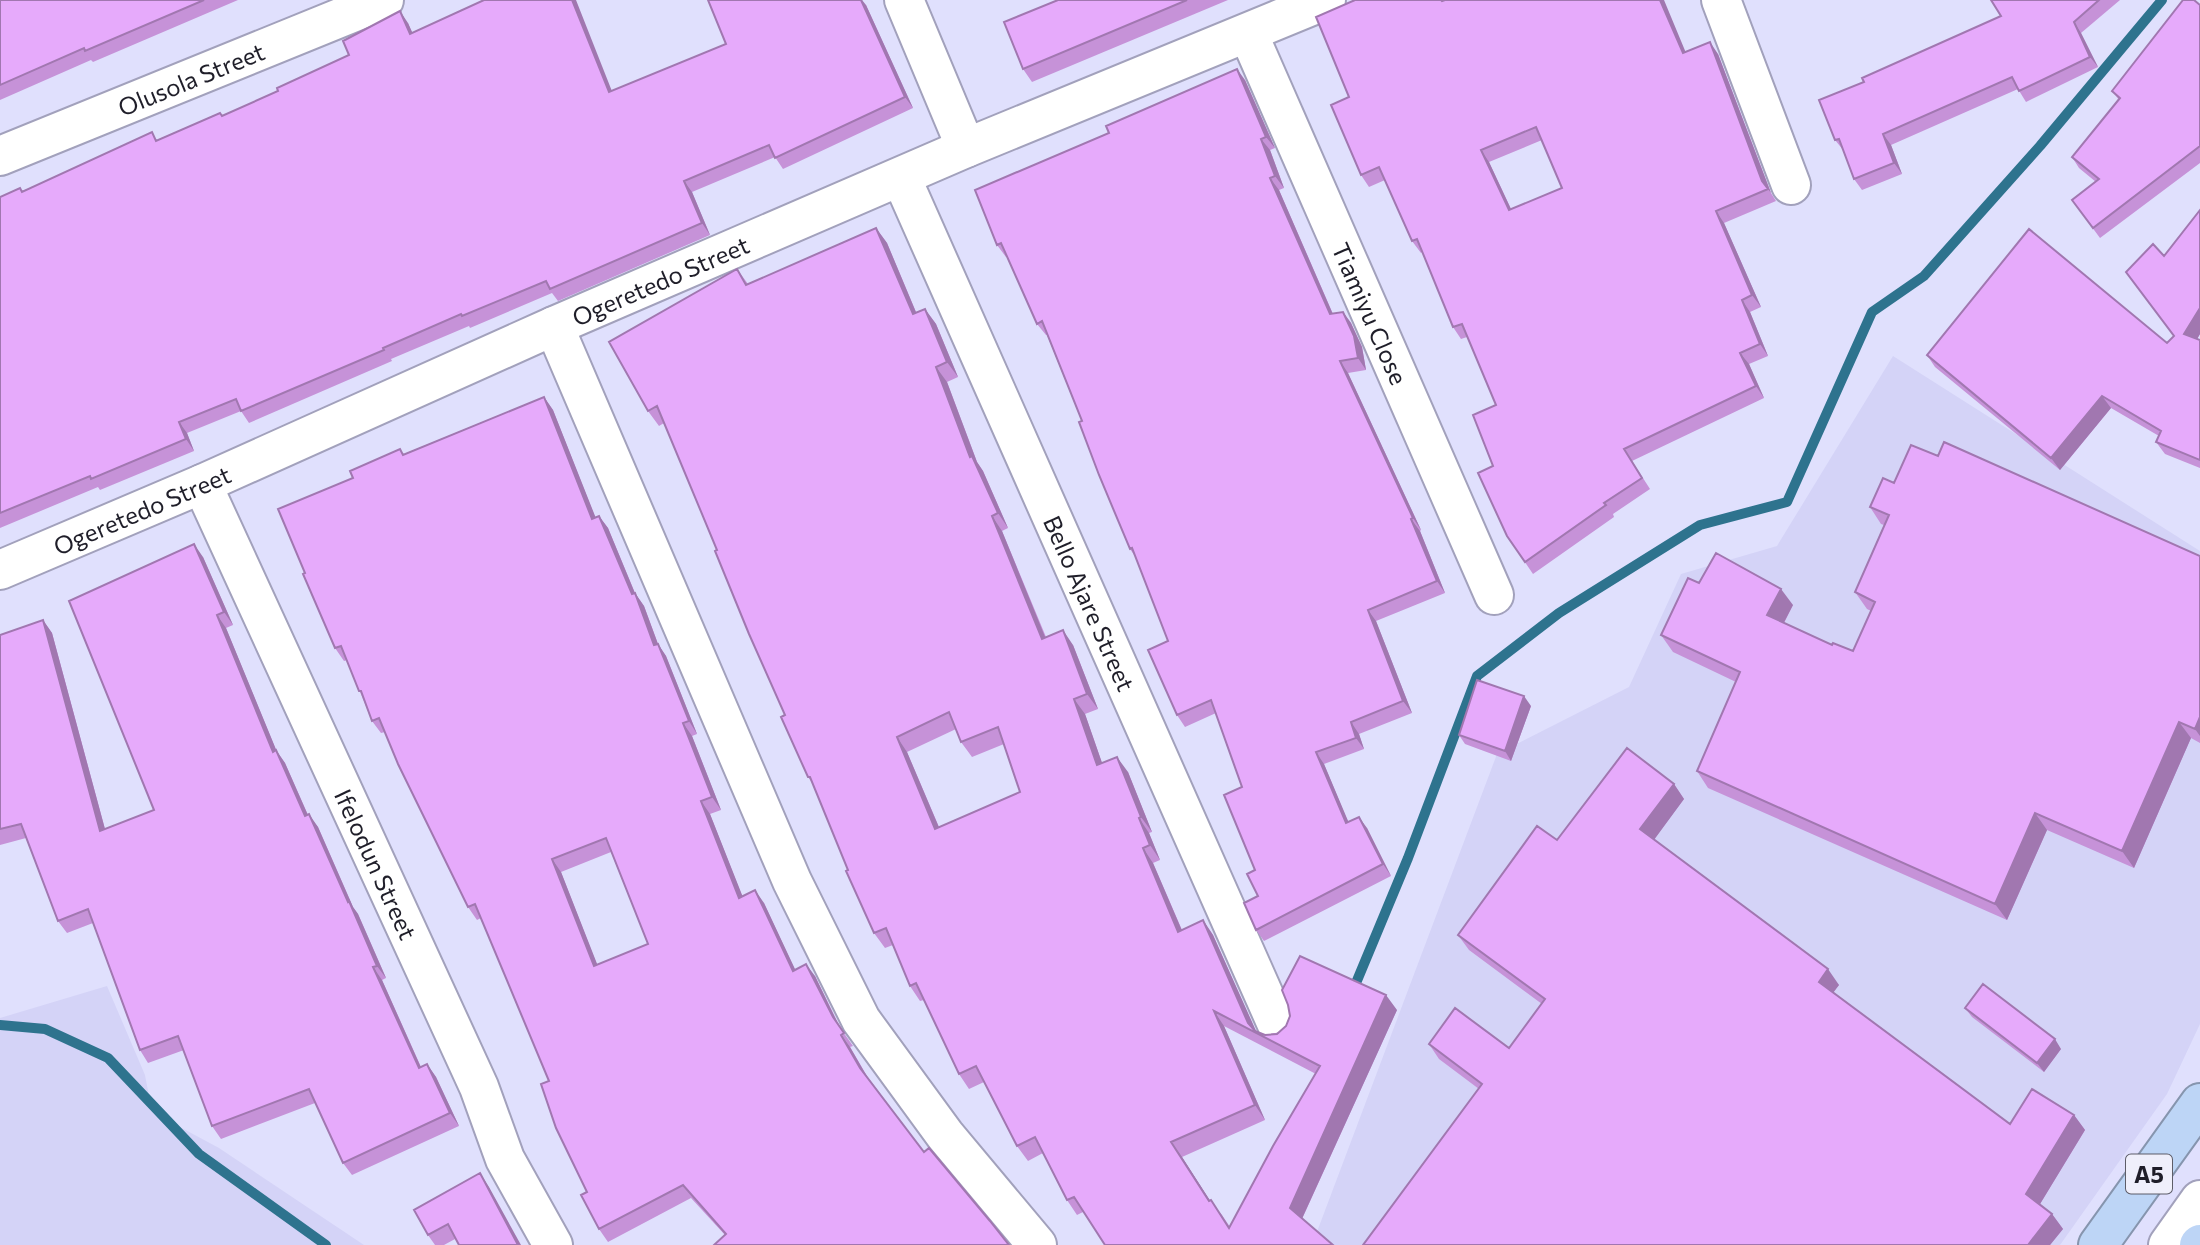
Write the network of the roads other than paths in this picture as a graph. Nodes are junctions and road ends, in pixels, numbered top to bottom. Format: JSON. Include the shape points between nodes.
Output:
{"nodes":[{"id":1,"x":384,"y":0,"type":"edge"},
{"id":2,"x":905,"y":0,"type":"edge"},
{"id":3,"x":1326,"y":0,"type":"edge"},
{"id":4,"x":1721,"y":0,"type":"edge"},
{"id":5,"x":1248,"y":33,"type":"junction"},
{"id":6,"x":966,"y":148,"type":"junction"},
{"id":7,"x":0,"y":156,"type":"edge"},
{"id":8,"x":901,"y":177,"type":"junction"},
{"id":9,"x":1791,"y":185,"type":"dead end"},
{"id":10,"x":554,"y":326,"type":"junction"},
{"id":11,"x":202,"y":484,"type":"junction"},
{"id":12,"x":0,"y":570,"type":"edge"},
{"id":13,"x":1494,"y":595,"type":"dead end"},
{"id":14,"x":1279,"y":1029,"type":"edge"},
{"id":15,"x":2200,"y":1103,"type":"edge"},
{"id":16,"x":2200,"y":1200,"type":"edge"},
{"id":17,"x":553,"y":1245,"type":"edge"},
{"id":18,"x":1037,"y":1245,"type":"edge"},
{"id":19,"x":2098,"y":1245,"type":"edge"},
{"id":20,"x":2168,"y":1245,"type":"edge"}],
"edges":[{"from":1,"to":7,"type":"street","name":"Olusola Street"},
{"from":2,"to":6,"type":"street"},
{"from":3,"to":5,"type":"street","name":"Ogeretedo Street"},
{"from":4,"to":9,"type":"street"},
{"from":5,"to":6,"type":"street","name":"Ogeretedo Street"},
{"from":5,"to":13,"type":"street","name":"Tiamiyu Close"},
{"from":6,"to":8,"type":"street","name":"Ogeretedo Street"},
{"from":8,"to":10,"type":"street","name":"Ogeretedo Street"},
{"from":8,"to":14,"type":"street","name":"Bello Ajare Street"},
{"from":10,"to":11,"type":"street","name":"Ogeretedo Street"},
{"from":10,"to":18,"type":"street","via":[[792,881],[861,1020],[945,1135]]},
{"from":11,"to":12,"type":"street","name":"Ogeretedo Street"},
{"from":11,"to":17,"type":"street","name":"Ifelodun Street","via":[[479,1087],[505,1159]]},
{"from":15,"to":19,"type":"highway","number":"A5"},
{"from":16,"to":20,"type":"street"}]}
